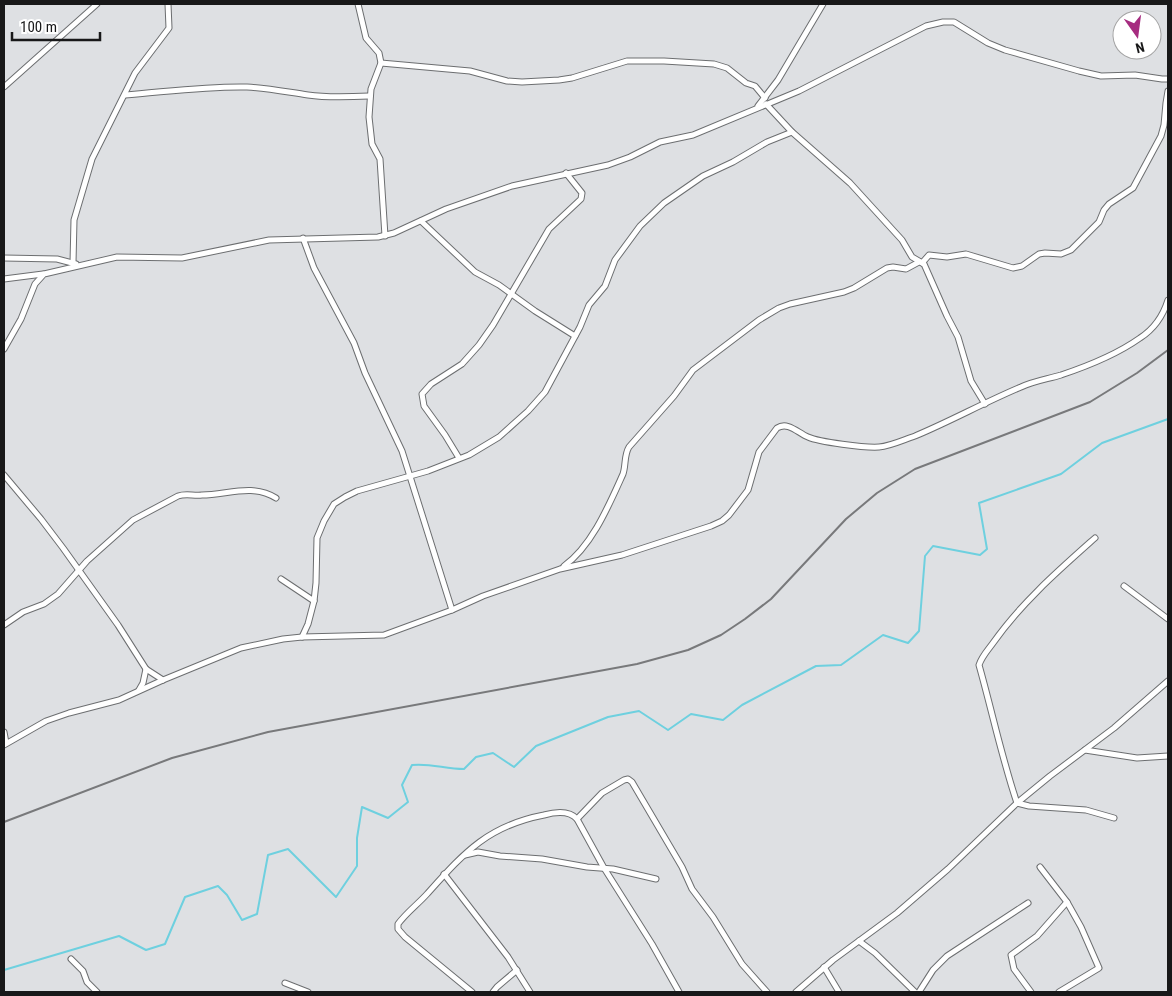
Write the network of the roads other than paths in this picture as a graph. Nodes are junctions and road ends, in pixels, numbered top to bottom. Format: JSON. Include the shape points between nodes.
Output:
{"nodes":[{"id":1,"x":97,"y":4,"type":"edge"},
{"id":2,"x":168,"y":4,"type":"edge"},
{"id":3,"x":358,"y":4,"type":"edge"},
{"id":4,"x":823,"y":4,"type":"edge"},
{"id":5,"x":381,"y":63,"type":"junction"},
{"id":6,"x":1168,"y":78,"type":"edge"},
{"id":7,"x":4,"y":87,"type":"edge"},
{"id":8,"x":1168,"y":91,"type":"edge"},
{"id":9,"x":125,"y":95,"type":"junction"},
{"id":10,"x":370,"y":96,"type":"junction"},
{"id":11,"x":766,"y":101,"type":"junction"},
{"id":12,"x":792,"y":132,"type":"junction"},
{"id":13,"x":566,"y":173,"type":"junction"},
{"id":14,"x":421,"y":221,"type":"junction"},
{"id":15,"x":384,"y":236,"type":"junction"},
{"id":16,"x":303,"y":238,"type":"junction"},
{"id":17,"x":4,"y":258,"type":"edge"},
{"id":18,"x":921,"y":262,"type":"junction"},
{"id":19,"x":76,"y":264,"type":"junction"},
{"id":20,"x":44,"y":274,"type":"junction"},
{"id":21,"x":4,"y":279,"type":"edge"},
{"id":22,"x":510,"y":294,"type":"junction"},
{"id":23,"x":1168,"y":300,"type":"edge"},
{"id":24,"x":575,"y":336,"type":"junction"},
{"id":25,"x":4,"y":349,"type":"edge"},
{"id":26,"x":985,"y":404,"type":"junction"},
{"id":27,"x":459,"y":458,"type":"junction"},
{"id":28,"x":4,"y":475,"type":"edge"},
{"id":29,"x":410,"y":476,"type":"junction"},
{"id":30,"x":276,"y":498,"type":"dead end"},
{"id":31,"x":1095,"y":538,"type":"dead end"},
{"id":32,"x":560,"y":569,"type":"junction"},
{"id":33,"x":78,"y":570,"type":"junction"},
{"id":34,"x":281,"y":579,"type":"dead end"},
{"id":35,"x":1124,"y":586,"type":"dead end"},
{"id":36,"x":314,"y":601,"type":"junction"},
{"id":37,"x":452,"y":610,"type":"junction"},
{"id":38,"x":1168,"y":619,"type":"edge"},
{"id":39,"x":4,"y":624,"type":"edge"},
{"id":40,"x":302,"y":637,"type":"junction"},
{"id":41,"x":146,"y":669,"type":"junction"},
{"id":42,"x":163,"y":680,"type":"junction"},
{"id":43,"x":1168,"y":681,"type":"edge"},
{"id":44,"x":138,"y":691,"type":"junction"},
{"id":45,"x":4,"y":732,"type":"edge"},
{"id":46,"x":5,"y":744,"type":"edge"},
{"id":47,"x":1085,"y":750,"type":"junction"},
{"id":48,"x":1168,"y":756,"type":"edge"},
{"id":49,"x":1017,"y":803,"type":"junction"},
{"id":50,"x":1114,"y":818,"type":"dead end"},
{"id":51,"x":577,"y":819,"type":"junction"},
{"id":52,"x":463,"y":855,"type":"junction"},
{"id":53,"x":1040,"y":867,"type":"dead end"},
{"id":54,"x":604,"y":868,"type":"junction"},
{"id":55,"x":444,"y":874,"type":"junction"},
{"id":56,"x":656,"y":879,"type":"dead end"},
{"id":57,"x":1028,"y":902,"type":"dead end"},
{"id":58,"x":1067,"y":902,"type":"junction"},
{"id":59,"x":859,"y":941,"type":"junction"},
{"id":60,"x":71,"y":959,"type":"dead end"},
{"id":61,"x":824,"y":967,"type":"junction"},
{"id":62,"x":517,"y":970,"type":"junction"},
{"id":63,"x":285,"y":982,"type":"dead end"},
{"id":64,"x":97,"y":992,"type":"edge"},
{"id":65,"x":308,"y":992,"type":"edge"},
{"id":66,"x":472,"y":992,"type":"edge"},
{"id":67,"x":493,"y":992,"type":"edge"},
{"id":68,"x":530,"y":992,"type":"edge"},
{"id":69,"x":679,"y":992,"type":"edge"},
{"id":70,"x":767,"y":992,"type":"edge"},
{"id":71,"x":796,"y":992,"type":"edge"},
{"id":72,"x":839,"y":992,"type":"edge"},
{"id":73,"x":915,"y":992,"type":"edge"},
{"id":74,"x":919,"y":992,"type":"edge"},
{"id":75,"x":1031,"y":992,"type":"edge"},
{"id":76,"x":1059,"y":992,"type":"edge"}],
"edges":[{"from":1,"to":7,"type":"street"},
{"from":2,"to":9,"type":"street","via":[[169,28],[135,73]]},
{"from":3,"to":5,"type":"street","via":[[366,38],[379,53]]},
{"from":4,"to":11,"type":"street"},
{"from":5,"to":10,"type":"street"},
{"from":5,"to":11,"type":"street","via":[[463,70],[522,82],[572,78],[628,61],[714,64],[727,68],[755,86]]},
{"from":6,"to":11,"type":"street","via":[[1102,76],[1056,66],[988,43],[954,22],[943,22],[926,26],[799,91]]},
{"from":8,"to":18,"type":"street","via":[[1161,136],[1133,188],[1109,204],[1099,222],[1072,250],[1061,254],[1039,254],[1018,268],[962,254],[947,257],[929,255]]},
{"from":9,"to":10,"type":"street","via":[[230,87],[272,88],[323,96]]},
{"from":9,"to":19,"type":"street","via":[[92,159],[77,203],[74,220]]},
{"from":10,"to":15,"type":"street","via":[[372,140],[380,159]]},
{"from":11,"to":12,"type":"street"},
{"from":11,"to":13,"type":"street","via":[[693,135],[660,142],[619,162]]},
{"from":12,"to":18,"type":"street","via":[[850,183],[902,240],[912,257]]},
{"from":12,"to":24,"type":"street","via":[[703,176],[653,213],[619,252],[605,286],[589,305]]},
{"from":13,"to":14,"type":"street","via":[[512,186]]},
{"from":13,"to":22,"type":"street","via":[[582,197],[549,229]]},
{"from":14,"to":15,"type":"street"},
{"from":14,"to":22,"type":"street","via":[[474,272]]},
{"from":15,"to":16,"type":"street"},
{"from":16,"to":19,"type":"street","via":[[256,241],[182,258],[118,257]]},
{"from":16,"to":29,"type":"street","via":[[314,268],[354,343]]},
{"from":17,"to":19,"type":"street","via":[[58,259]]},
{"from":18,"to":26,"type":"street","via":[[958,337],[971,382]]},
{"from":18,"to":32,"type":"street","via":[[906,269],[887,268],[844,292],[779,308],[699,364],[626,451],[624,474],[592,536],[576,557]]},
{"from":19,"to":20,"type":"street"},
{"from":20,"to":21,"type":"street"},
{"from":20,"to":25,"type":"street","via":[[35,284]]},
{"from":22,"to":24,"type":"street"},
{"from":22,"to":27,"type":"street","via":[[479,345],[462,364],[431,384],[422,394],[424,406]]},
{"from":23,"to":26,"type":"street","via":[[1157,322],[1140,339],[1094,362],[1022,386]]},
{"from":24,"to":27,"type":"street","via":[[546,392],[535,404],[499,437]]},
{"from":26,"to":32,"type":"street","via":[[937,427],[878,447],[816,439],[788,426],[780,426],[759,452],[748,490],[722,521],[622,554]]},
{"from":27,"to":29,"type":"street"},
{"from":28,"to":33,"type":"street"},
{"from":29,"to":36,"type":"street","via":[[357,491],[334,504],[317,538]]},
{"from":29,"to":37,"type":"street"},
{"from":30,"to":33,"type":"street","via":[[254,490],[178,496],[133,520]]},
{"from":31,"to":49,"type":"street","via":[[1011,619],[979,666]]},
{"from":32,"to":37,"type":"street"},
{"from":33,"to":39,"type":"street","via":[[54,598]]},
{"from":33,"to":41,"type":"street"},
{"from":34,"to":36,"type":"street"},
{"from":35,"to":38,"type":"street"},
{"from":36,"to":40,"type":"street"},
{"from":37,"to":40,"type":"street","via":[[384,635]]},
{"from":40,"to":42,"type":"street","via":[[241,648]]},
{"from":41,"to":42,"type":"street"},
{"from":41,"to":44,"type":"street"},
{"from":42,"to":44,"type":"street"},
{"from":43,"to":47,"type":"street"},
{"from":44,"to":46,"type":"street","via":[[111,703],[46,721]]},
{"from":45,"to":46,"type":"street"},
{"from":47,"to":48,"type":"street","via":[[1137,758]]},
{"from":47,"to":49,"type":"street"},
{"from":49,"to":50,"type":"street","via":[[1086,810]]},
{"from":49,"to":59,"type":"street","via":[[948,869]]},
{"from":51,"to":52,"type":"street","via":[[571,814],[560,813],[527,819],[487,836]]},
{"from":51,"to":54,"type":"street"},
{"from":51,"to":70,"type":"street","via":[[602,793],[624,780],[632,782],[692,889],[742,964]]},
{"from":52,"to":54,"type":"street","via":[[478,852]]},
{"from":52,"to":55,"type":"street"},
{"from":53,"to":58,"type":"street"},
{"from":54,"to":56,"type":"street"},
{"from":54,"to":69,"type":"street"},
{"from":55,"to":62,"type":"street"},
{"from":55,"to":66,"type":"street","via":[[397,926],[405,937]]},
{"from":57,"to":74,"type":"street","via":[[947,956]]},
{"from":58,"to":75,"type":"street","via":[[1036,936],[1011,954],[1014,969]]},
{"from":58,"to":76,"type":"street","via":[[1099,968]]},
{"from":59,"to":61,"type":"street"},
{"from":59,"to":73,"type":"street"},
{"from":60,"to":64,"type":"street"},
{"from":61,"to":71,"type":"street"},
{"from":61,"to":72,"type":"street"},
{"from":62,"to":67,"type":"street"},
{"from":62,"to":68,"type":"street"},
{"from":63,"to":65,"type":"street"}]}
